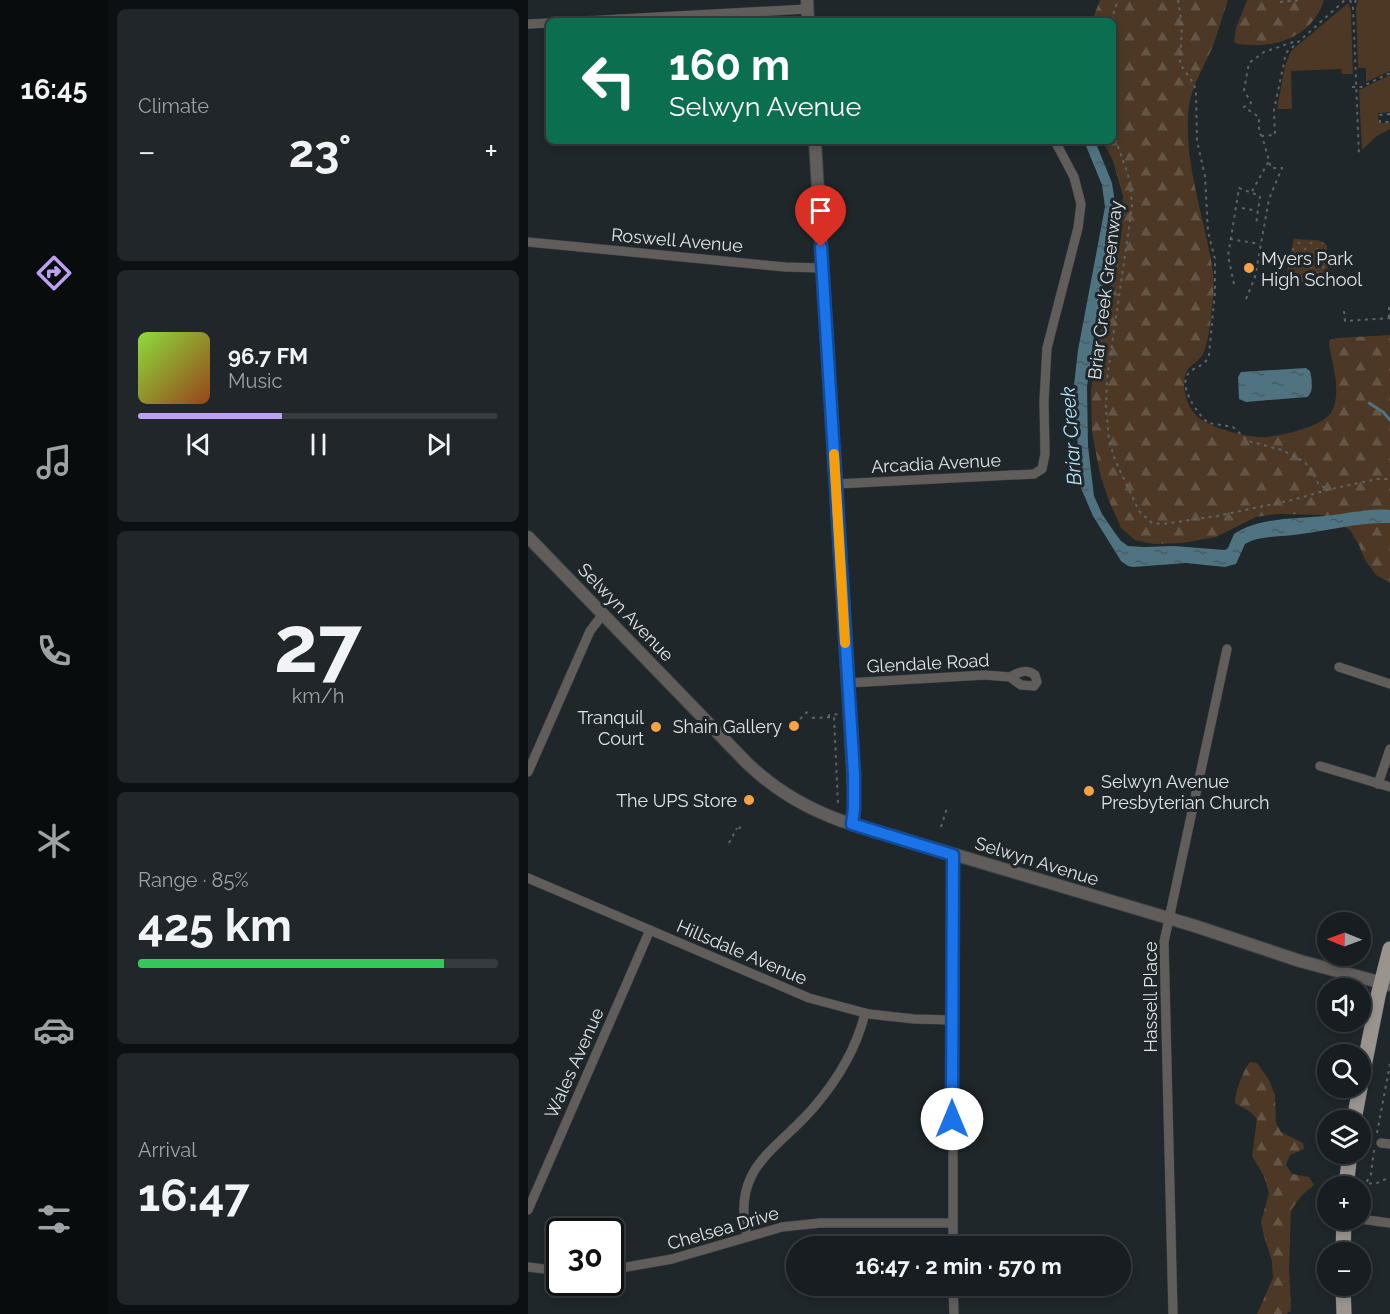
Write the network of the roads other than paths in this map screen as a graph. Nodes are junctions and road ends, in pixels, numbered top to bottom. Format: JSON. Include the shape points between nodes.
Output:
{"nodes":[{"id":1,"x":807,"y":10,"type":"edge"},
{"id":2,"x":646,"y":18,"type":"edge"},
{"id":3,"x":546,"y":23,"type":"edge"},
{"id":4,"x":528,"y":24,"type":"edge"},
{"id":5,"x":815,"y":144,"type":"edge"},
{"id":6,"x":1057,"y":144,"type":"edge"},
{"id":7,"x":528,"y":242,"type":"edge"},
{"id":8,"x":822,"y":268,"type":"junction"},
{"id":9,"x":836,"y":484,"type":"junction"},
{"id":10,"x":528,"y":537,"type":"edge"},
{"id":11,"x":603,"y":614,"type":"junction"},
{"id":12,"x":1227,"y":650,"type":"dead end"},
{"id":13,"x":1339,"y":667,"type":"dead end"},
{"id":14,"x":1010,"y":677,"type":"dead end"},
{"id":15,"x":848,"y":683,"type":"junction"},
{"id":16,"x":1390,"y":684,"type":"edge"},
{"id":17,"x":1390,"y":749,"type":"edge"},
{"id":18,"x":1320,"y":766,"type":"dead end"},
{"id":19,"x":528,"y":772,"type":"edge"},
{"id":20,"x":1378,"y":784,"type":"junction"},
{"id":21,"x":1390,"y":787,"type":"edge"},
{"id":22,"x":852,"y":824,"type":"junction"},
{"id":23,"x":953,"y":855,"type":"junction"},
{"id":24,"x":528,"y":878,"type":"edge"},
{"id":25,"x":1169,"y":919,"type":"junction"},
{"id":26,"x":650,"y":930,"type":"junction"},
{"id":27,"x":1390,"y":949,"type":"edge"},
{"id":28,"x":1385,"y":984,"type":"edge"},
{"id":29,"x":865,"y":1013,"type":"junction"},
{"id":30,"x":952,"y":1020,"type":"junction"},
{"id":31,"x":1370,"y":1044,"type":"edge"},
{"id":32,"x":528,"y":1210,"type":"edge"},
{"id":33,"x":1371,"y":1220,"type":"edge"},
{"id":34,"x":952,"y":1223,"type":"junction"},
{"id":35,"x":1390,"y":1223,"type":"edge"},
{"id":36,"x":747,"y":1236,"type":"junction"},
{"id":37,"x":952,"y":1236,"type":"edge"},
{"id":38,"x":528,"y":1267,"type":"edge"},
{"id":39,"x":624,"y":1268,"type":"edge"},
{"id":40,"x":546,"y":1269,"type":"edge"},
{"id":41,"x":953,"y":1296,"type":"edge"},
{"id":42,"x":1343,"y":1296,"type":"edge"},
{"id":43,"x":954,"y":1314,"type":"edge"},
{"id":44,"x":1173,"y":1314,"type":"edge"},
{"id":45,"x":1344,"y":1314,"type":"edge"}],
"edges":[{"from":1,"to":2,"type":"street"},
{"from":3,"to":4,"type":"street"},
{"from":5,"to":8,"type":"street"},
{"from":6,"to":9,"type":"street","name":"Arcadia Avenue","via":[[1074,177],[1081,204],[1047,348],[1044,466],[1038,473]]},
{"from":7,"to":8,"type":"street","name":"Roswell Avenue"},
{"from":8,"to":9,"type":"street"},
{"from":9,"to":15,"type":"street"},
{"from":10,"to":11,"type":"street","name":"Selwyn Avenue"},
{"from":11,"to":19,"type":"street","via":[[590,631]]},
{"from":11,"to":22,"type":"street","name":"Selwyn Avenue","via":[[766,781],[807,807]]},
{"from":12,"to":25,"type":"street","name":"Hassell Place"},
{"from":13,"to":16,"type":"street"},
{"from":14,"to":15,"type":"street","name":"Glendale Road","via":[[973,675]]},
{"from":15,"to":22,"type":"street"},
{"from":17,"to":20,"type":"street"},
{"from":18,"to":20,"type":"street"},
{"from":20,"to":21,"type":"street"},
{"from":22,"to":23,"type":"street","name":"Selwyn Avenue"},
{"from":23,"to":25,"type":"street","name":"Selwyn Avenue"},
{"from":23,"to":30,"type":"street"},
{"from":24,"to":26,"type":"street","name":"Hillsdale Avenue"},
{"from":25,"to":28,"type":"street","name":"Selwyn Avenue"},
{"from":25,"to":44,"type":"street","name":"Hassell Place","via":[[1164,949]]},
{"from":26,"to":29,"type":"street","name":"Hillsdale Avenue","via":[[800,995]]},
{"from":26,"to":32,"type":"street","name":"Wales Avenue"},
{"from":27,"to":28,"type":"main road"},
{"from":28,"to":31,"type":"main road"},
{"from":29,"to":30,"type":"street","name":"Hillsdale Avenue"},
{"from":29,"to":36,"type":"street","via":[[851,1052],[829,1087],[753,1171],[744,1197]]},
{"from":30,"to":34,"type":"street"},
{"from":33,"to":35,"type":"street"},
{"from":34,"to":36,"type":"street","name":"Chelsea Drive","via":[[809,1224]]},
{"from":34,"to":37,"type":"street"},
{"from":36,"to":39,"type":"street","name":"Chelsea Drive","via":[[672,1259]]},
{"from":38,"to":40,"type":"street"},
{"from":41,"to":43,"type":"street"},
{"from":42,"to":45,"type":"main road"}]}
